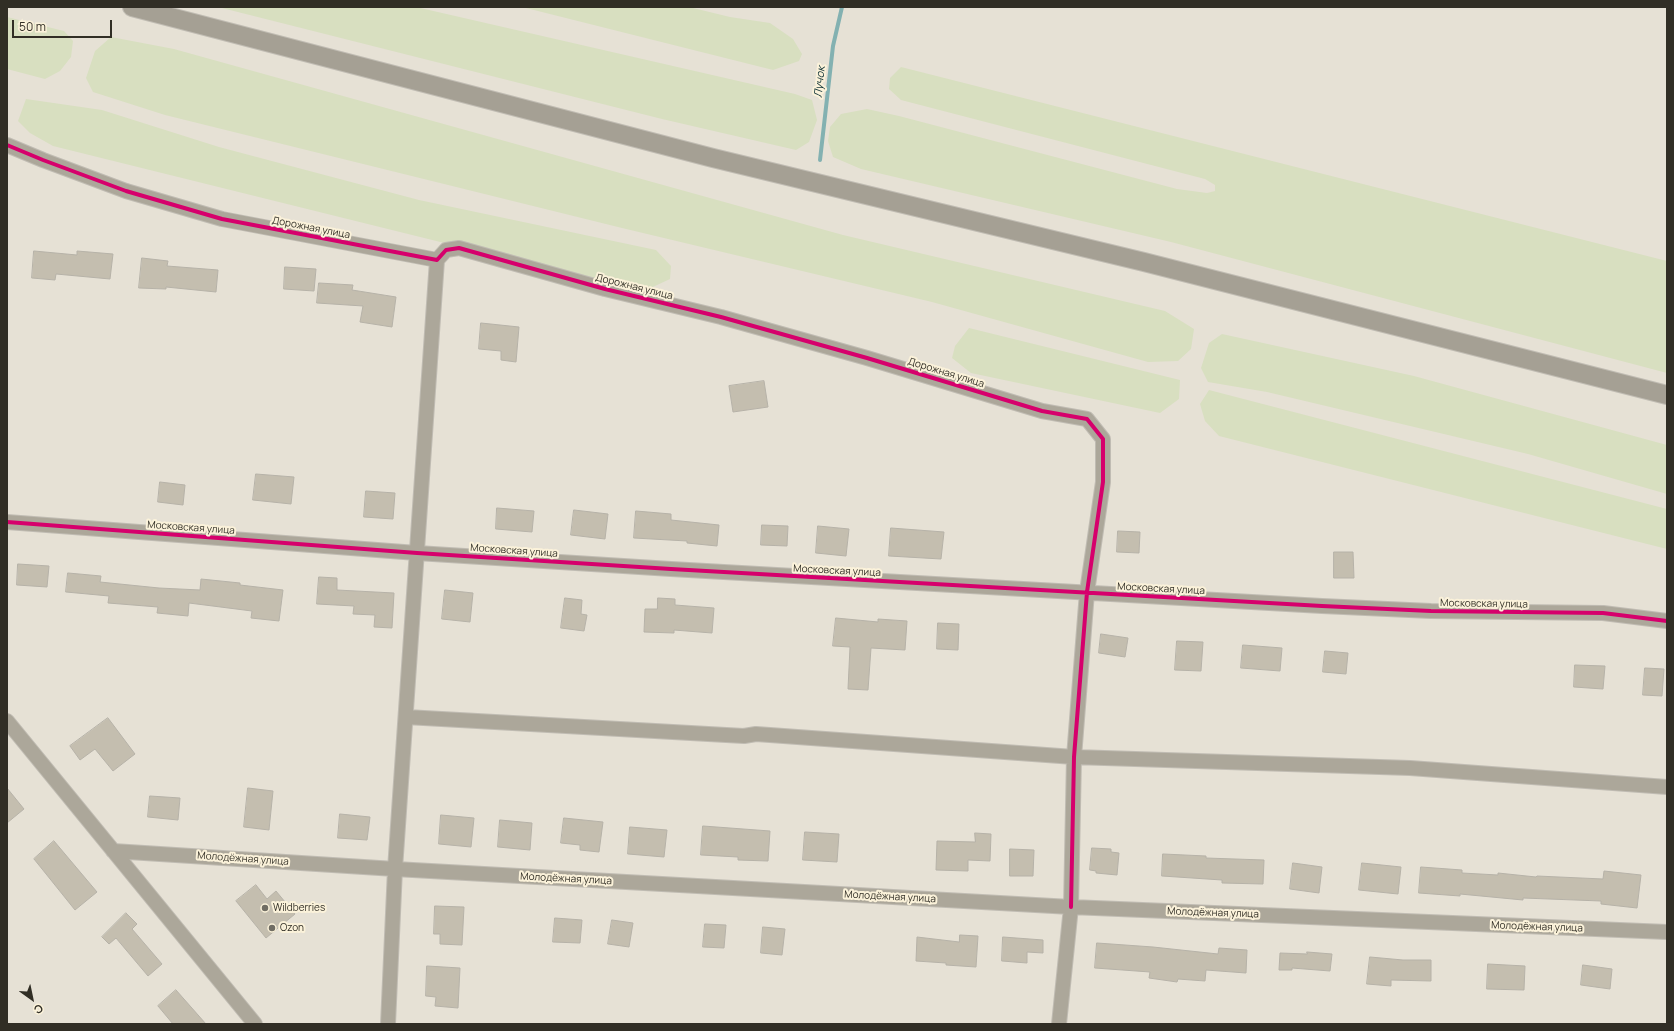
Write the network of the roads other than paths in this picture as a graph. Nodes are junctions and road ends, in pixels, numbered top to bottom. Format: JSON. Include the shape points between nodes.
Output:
{"nodes":[{"id":1,"x":132,"y":7,"type":"edge"},
{"id":2,"x":7,"y":145,"type":"edge"},
{"id":3,"x":437,"y":260,"type":"junction"},
{"id":4,"x":1667,"y":395,"type":"edge"},
{"id":5,"x":7,"y":522,"type":"edge"},
{"id":6,"x":417,"y":553,"type":"junction"},
{"id":7,"x":1087,"y":592,"type":"junction"},
{"id":8,"x":1667,"y":621,"type":"edge"},
{"id":9,"x":406,"y":717,"type":"junction"},
{"id":10,"x":7,"y":722,"type":"edge"},
{"id":11,"x":1074,"y":757,"type":"junction"},
{"id":12,"x":1667,"y":787,"type":"edge"},
{"id":13,"x":113,"y":851,"type":"junction"},
{"id":14,"x":395,"y":869,"type":"junction"},
{"id":15,"x":1072,"y":907,"type":"junction"},
{"id":16,"x":1667,"y":932,"type":"edge"},
{"id":17,"x":255,"y":1024,"type":"edge"},
{"id":18,"x":388,"y":1024,"type":"edge"},
{"id":19,"x":1059,"y":1024,"type":"edge"}],
"edges":[{"from":1,"to":4,"type":"main road","via":[[705,156],[1144,262]]},
{"from":2,"to":3,"type":"street","name":"Дорожная улица","via":[[126,191],[222,219]]},
{"from":3,"to":6,"type":"street"},
{"from":3,"to":7,"type":"street","name":"Дорожная улица","via":[[446,250],[459,248],[606,289],[721,317],[1042,411],[1087,419],[1103,439],[1103,482]]},
{"from":5,"to":6,"type":"street","name":"Московская улица"},
{"from":6,"to":7,"type":"street","name":"Московская улица"},
{"from":6,"to":9,"type":"street"},
{"from":7,"to":8,"type":"street","name":"Московская улица","via":[[1423,611],[1603,613]]},
{"from":7,"to":11,"type":"street","name":"Дорожная улица"},
{"from":9,"to":11,"type":"street","via":[[744,736],[756,734]]},
{"from":9,"to":14,"type":"street"},
{"from":10,"to":13,"type":"street"},
{"from":11,"to":12,"type":"street","via":[[1410,768]]},
{"from":11,"to":15,"type":"street","name":"Дорожная улица"},
{"from":13,"to":14,"type":"street","name":"Молодёжная улица"},
{"from":13,"to":17,"type":"street"},
{"from":14,"to":15,"type":"street","name":"Молодёжная улица"},
{"from":14,"to":18,"type":"street"},
{"from":15,"to":16,"type":"street","name":"Молодёжная улица"},
{"from":15,"to":19,"type":"street","name":"Дорожная улица"}]}
